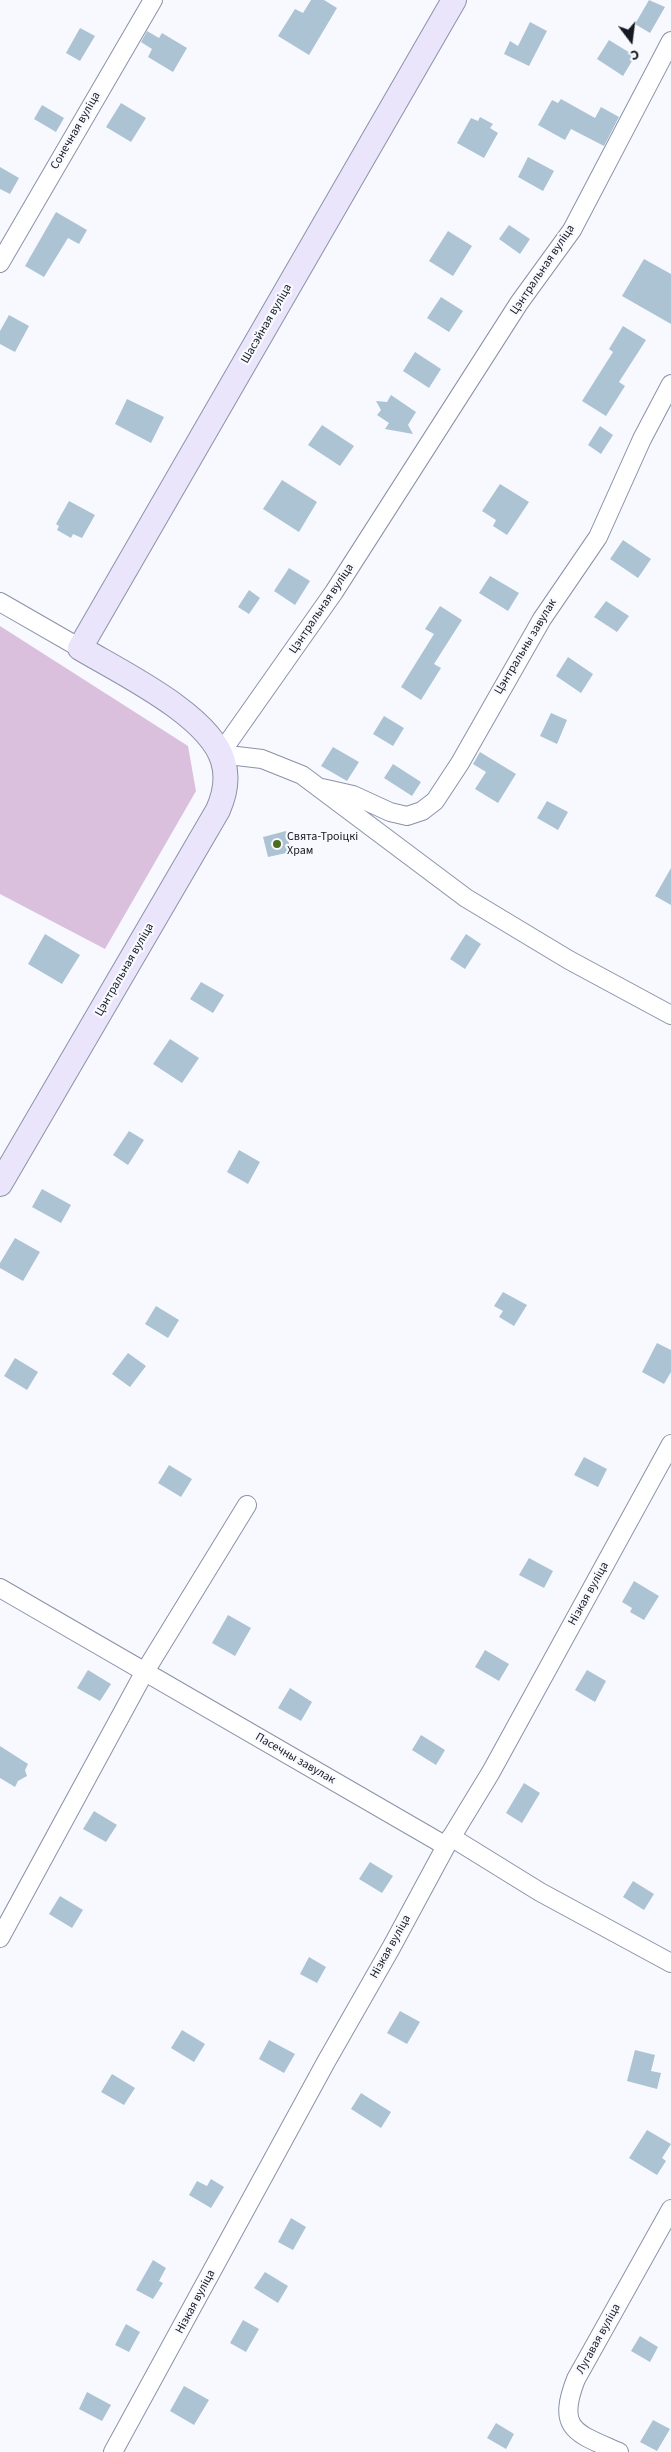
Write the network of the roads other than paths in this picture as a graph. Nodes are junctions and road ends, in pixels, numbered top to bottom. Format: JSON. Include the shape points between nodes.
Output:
{"nodes":[{"id":1,"x":152,"y":0,"type":"edge"},
{"id":2,"x":454,"y":0,"type":"edge"},
{"id":3,"x":671,"y":41,"type":"edge"},
{"id":4,"x":0,"y":263,"type":"edge"},
{"id":5,"x":671,"y":384,"type":"edge"},
{"id":6,"x":0,"y":602,"type":"edge"},
{"id":7,"x":80,"y":648,"type":"junction"},
{"id":8,"x":220,"y":754,"type":"junction"},
{"id":9,"x":322,"y":788,"type":"junction"},
{"id":10,"x":671,"y":1015,"type":"edge"},
{"id":11,"x":0,"y":1184,"type":"edge"},
{"id":12,"x":671,"y":1444,"type":"edge"},
{"id":13,"x":247,"y":1505,"type":"dead end"},
{"id":14,"x":0,"y":1588,"type":"edge"},
{"id":15,"x":144,"y":1672,"type":"junction"},
{"id":16,"x":448,"y":1842,"type":"junction"},
{"id":17,"x":0,"y":1938,"type":"edge"},
{"id":18,"x":671,"y":1963,"type":"edge"},
{"id":19,"x":671,"y":2209,"type":"edge"},
{"id":20,"x":113,"y":2452,"type":"edge"},
{"id":21,"x":619,"y":2452,"type":"edge"}],
"edges":[{"from":1,"to":4,"type":"street","name":"Сонечная вуліца"},
{"from":2,"to":7,"type":"main road","name":"Шасэйная вуліца"},
{"from":3,"to":8,"type":"street","name":"Цэнтральная вуліца","via":[[572,230],[519,303],[334,592]]},
{"from":5,"to":9,"type":"street","name":"Цэнтральны завулак","via":[[642,439],[598,538],[542,619],[435,801],[422,811],[407,816],[353,795]]},
{"from":6,"to":7,"type":"street"},
{"from":7,"to":8,"type":"main road","via":[[184,713],[208,735]]},
{"from":8,"to":9,"type":"street","via":[[248,756],[275,763]]},
{"from":8,"to":11,"type":"main road","name":"Цэнтральная вуліца","via":[[225,785],[218,810]]},
{"from":9,"to":10,"type":"street","via":[[466,898]]},
{"from":12,"to":16,"type":"street","name":"Нізкая вуліца","via":[[491,1772]]},
{"from":13,"to":15,"type":"street"},
{"from":14,"to":15,"type":"street","name":"Пасечны завулак"},
{"from":15,"to":16,"type":"street","name":"Пасечны завулак"},
{"from":15,"to":17,"type":"street"},
{"from":16,"to":18,"type":"street","name":"Пасечны завулак"},
{"from":16,"to":20,"type":"street","name":"Нізкая вуліца"},
{"from":19,"to":21,"type":"street","name":"Лугавая вуліца","via":[[576,2379],[568,2400],[569,2418],[576,2429]]}]}
